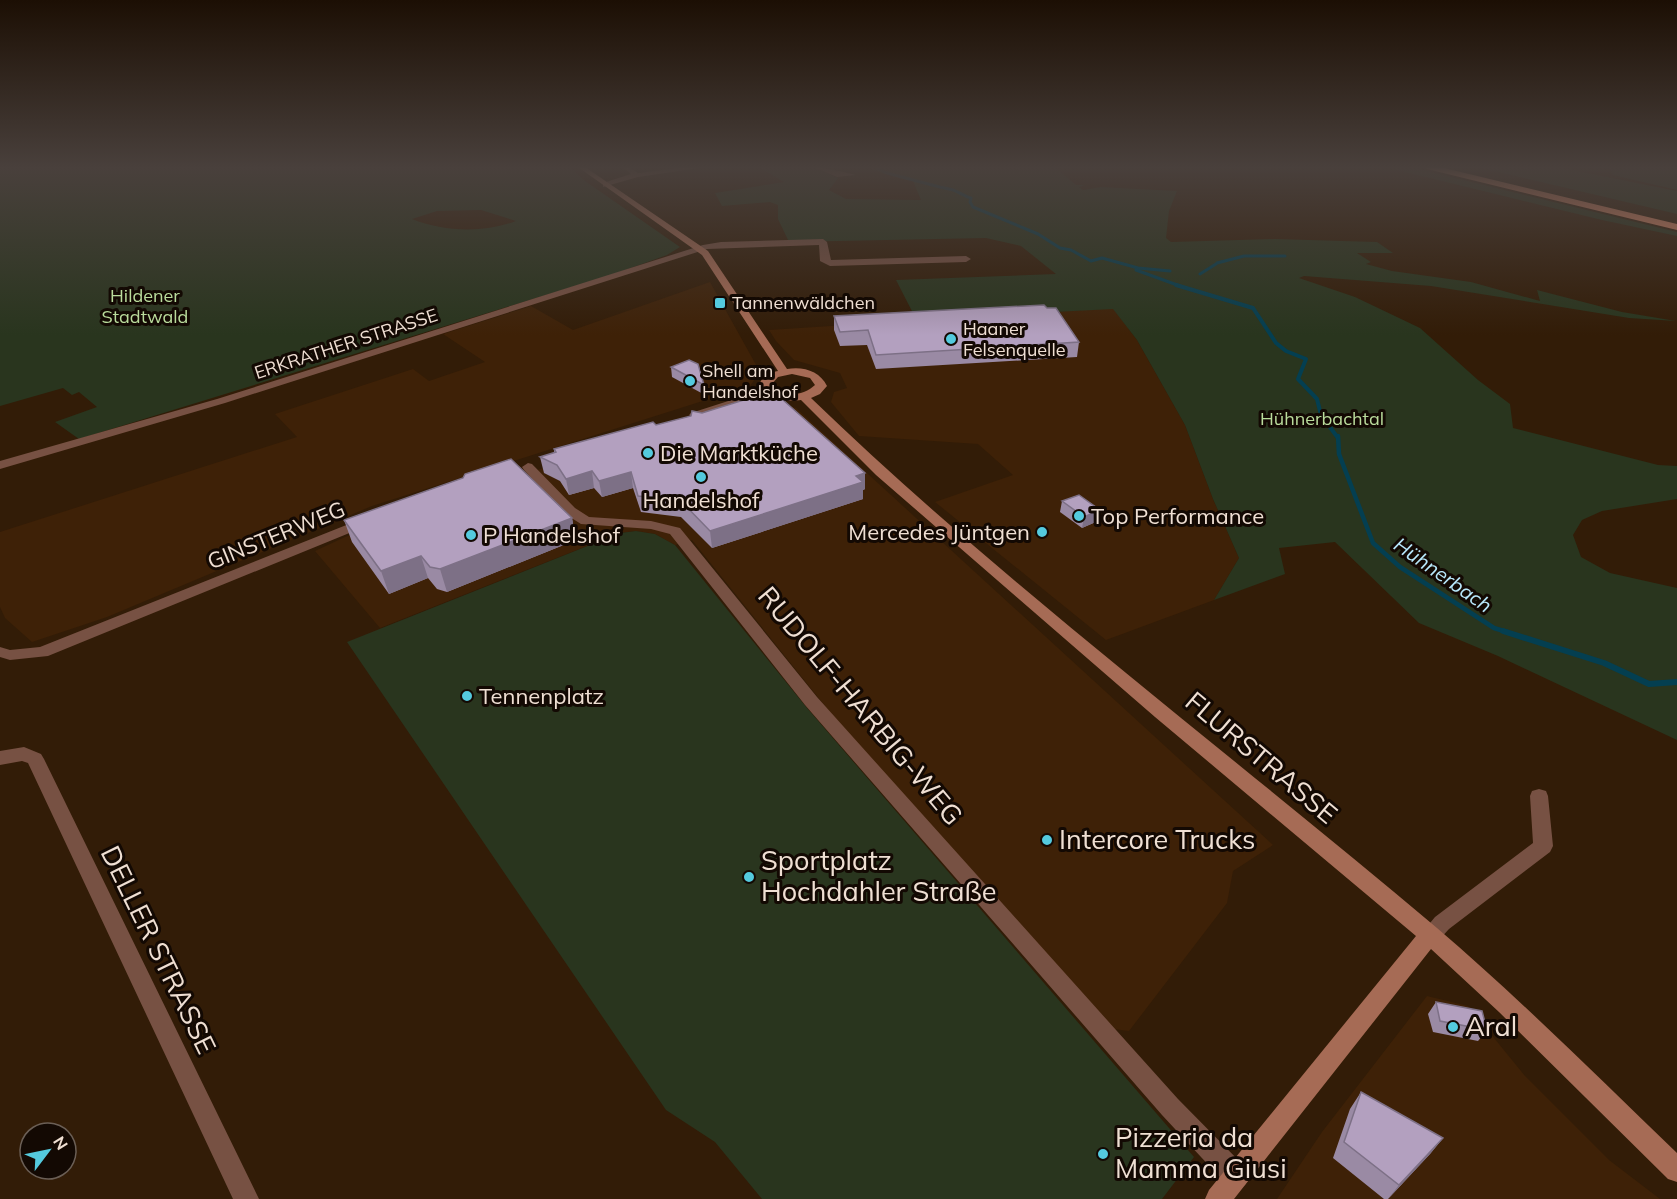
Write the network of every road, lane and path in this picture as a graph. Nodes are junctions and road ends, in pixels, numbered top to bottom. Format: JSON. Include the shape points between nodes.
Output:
{"nodes":[{"id":1,"x":662,"y":223,"type":"edge"},
{"id":2,"x":1660,"y":223,"type":"edge"},
{"id":3,"x":1677,"y":227,"type":"edge"},
{"id":4,"x":699,"y":249,"type":"junction"},
{"id":5,"x":966,"y":259,"type":"dead end"},
{"id":6,"x":784,"y":372,"type":"junction"},
{"id":7,"x":769,"y":391,"type":"junction"},
{"id":8,"x":803,"y":396,"type":"junction"},
{"id":9,"x":686,"y":418,"type":"edge"},
{"id":10,"x":0,"y":465,"type":"edge"},
{"id":11,"x":528,"y":467,"type":"dead end"},
{"id":12,"x":375,"y":518,"type":"edge"},
{"id":13,"x":0,"y":652,"type":"edge"},
{"id":14,"x":0,"y":758,"type":"edge"},
{"id":15,"x":1539,"y":796,"type":"dead end"},
{"id":16,"x":1430,"y":935,"type":"junction"},
{"id":17,"x":1677,"y":1170,"type":"edge"},
{"id":18,"x":1236,"y":1176,"type":"junction"},
{"id":19,"x":246,"y":1199,"type":"edge"},
{"id":20,"x":1218,"y":1199,"type":"edge"}],
"edges":[{"from":1,"to":4,"type":"main road"},
{"from":2,"to":3,"type":"highway"},
{"from":4,"to":5,"type":"street","via":[[823,242],[825,261],[830,263]]},
{"from":4,"to":6,"type":"main road","via":[[711,261]]},
{"from":4,"to":10,"type":"street","name":"ERKRATHER STRASSE","via":[[220,401]]},
{"from":6,"to":7,"type":"main road","via":[[766,381]]},
{"from":6,"to":8,"type":"main road","via":[[817,377],[821,386]]},
{"from":7,"to":8,"type":"main road","via":[[784,397]]},
{"from":7,"to":9,"type":"street"},
{"from":8,"to":16,"type":"main road","name":"FLURSTRASSE","via":[[881,472],[1046,614]]},
{"from":11,"to":18,"type":"street","name":"RUDOLF-HARBIG-WEG","via":[[570,511],[586,520],[651,525],[675,531],[811,701]]},
{"from":12,"to":13,"type":"street","name":"GINSTERWEG","via":[[42,652]]},
{"from":14,"to":19,"type":"street","name":"DELLER STRASSE","via":[[24,754],[35,759]]},
{"from":15,"to":16,"type":"street","via":[[1544,846]]},
{"from":16,"to":17,"type":"main road","name":"FLURSTRASSE"},
{"from":16,"to":18,"type":"main road"},
{"from":18,"to":20,"type":"main road"}]}
